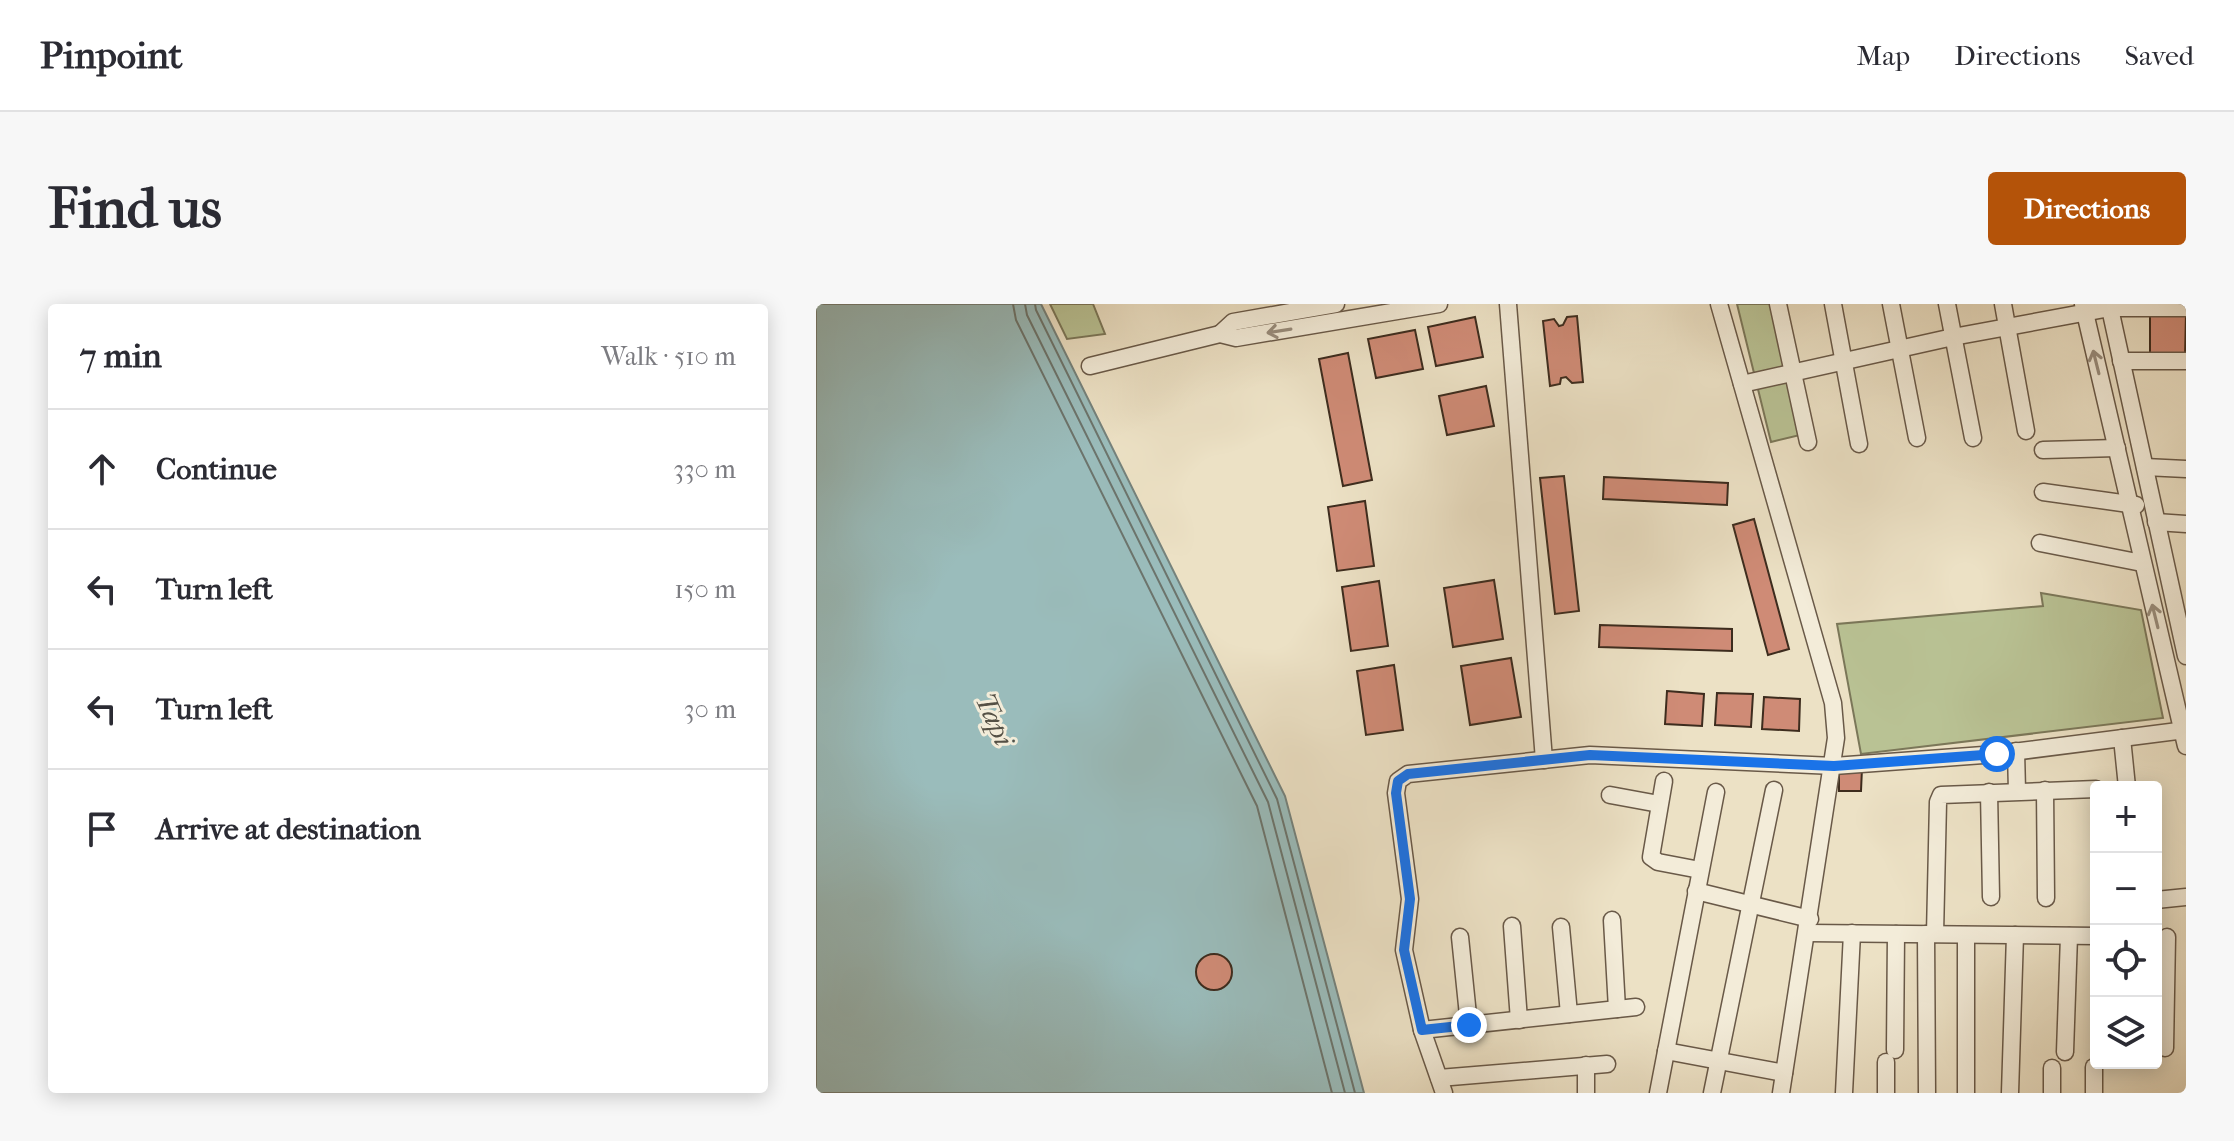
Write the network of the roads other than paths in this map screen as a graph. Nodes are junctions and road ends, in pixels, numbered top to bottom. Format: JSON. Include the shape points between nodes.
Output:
{"nodes":[{"id":1,"x":1336,"y":304,"type":"edge"},
{"id":2,"x":1439,"y":304,"type":"edge"},
{"id":3,"x":1508,"y":304,"type":"edge"},
{"id":4,"x":1719,"y":304,"type":"edge"},
{"id":5,"x":1778,"y":304,"type":"edge"},
{"id":6,"x":1833,"y":304,"type":"edge"},
{"id":7,"x":1891,"y":304,"type":"edge"},
{"id":8,"x":1947,"y":304,"type":"edge"},
{"id":9,"x":2003,"y":304,"type":"edge"},
{"id":10,"x":2110,"y":306,"type":"edge"},
{"id":11,"x":2084,"y":308,"type":"edge"},
{"id":12,"x":2186,"y":308,"type":"edge"},
{"id":13,"x":2008,"y":327,"type":"junction"},
{"id":14,"x":1220,"y":334,"type":"junction"},
{"id":15,"x":1953,"y":337,"type":"junction"},
{"id":16,"x":1900,"y":349,"type":"junction"},
{"id":17,"x":2121,"y":361,"type":"junction"},
{"id":18,"x":2186,"y":361,"type":"edge"},
{"id":19,"x":1844,"y":363,"type":"junction"},
{"id":20,"x":1090,"y":366,"type":"dead end"},
{"id":21,"x":1792,"y":373,"type":"junction"},
{"id":22,"x":1742,"y":384,"type":"junction"},
{"id":23,"x":2026,"y":431,"type":"dead end"},
{"id":24,"x":1917,"y":438,"type":"dead end"},
{"id":25,"x":1973,"y":438,"type":"dead end"},
{"id":26,"x":1808,"y":442,"type":"dead end"},
{"id":27,"x":1859,"y":444,"type":"dead end"},
{"id":28,"x":2117,"y":448,"type":"junction"},
{"id":29,"x":2043,"y":450,"type":"dead end"},
{"id":30,"x":2145,"y":467,"type":"junction"},
{"id":31,"x":2186,"y":469,"type":"edge"},
{"id":32,"x":2043,"y":492,"type":"dead end"},
{"id":33,"x":2152,"y":504,"type":"junction"},
{"id":34,"x":2129,"y":506,"type":"junction"},
{"id":35,"x":2156,"y":522,"type":"junction"},
{"id":36,"x":2186,"y":524,"type":"edge"},
{"id":37,"x":2040,"y":543,"type":"dead end"},
{"id":38,"x":2142,"y":563,"type":"junction"},
{"id":39,"x":2186,"y":656,"type":"edge"},
{"id":40,"x":2185,"y":736,"type":"edge"},
{"id":41,"x":2122,"y":738,"type":"junction"},
{"id":42,"x":2016,"y":751,"type":"junction"},
{"id":43,"x":1544,"y":760,"type":"junction"},
{"id":44,"x":1834,"y":766,"type":"junction"},
{"id":45,"x":1664,"y":781,"type":"dead end"},
{"id":46,"x":2126,"y":781,"type":"edge"},
{"id":47,"x":2090,"y":789,"type":"edge"},
{"id":48,"x":1774,"y":790,"type":"dead end"},
{"id":49,"x":2045,"y":790,"type":"junction"},
{"id":50,"x":2017,"y":791,"type":"junction"},
{"id":51,"x":1716,"y":792,"type":"dead end"},
{"id":52,"x":1989,"y":792,"type":"junction"},
{"id":53,"x":1610,"y":795,"type":"dead end"},
{"id":54,"x":1659,"y":804,"type":"junction"},
{"id":55,"x":1700,"y":870,"type":"junction"},
{"id":56,"x":1696,"y":891,"type":"junction"},
{"id":57,"x":1991,"y":897,"type":"dead end"},
{"id":58,"x":2186,"y":897,"type":"edge"},
{"id":59,"x":2046,"y":898,"type":"dead end"},
{"id":60,"x":2162,"y":899,"type":"edge"},
{"id":61,"x":1751,"y":903,"type":"junction"},
{"id":62,"x":1612,"y":920,"type":"dead end"},
{"id":63,"x":1512,"y":926,"type":"dead end"},
{"id":64,"x":1809,"y":926,"type":"junction"},
{"id":65,"x":1561,"y":927,"type":"dead end"},
{"id":66,"x":1852,"y":933,"type":"junction"},
{"id":67,"x":1896,"y":934,"type":"junction"},
{"id":68,"x":1930,"y":934,"type":"junction"},
{"id":69,"x":1966,"y":935,"type":"junction"},
{"id":70,"x":2015,"y":935,"type":"junction"},
{"id":71,"x":2069,"y":936,"type":"junction"},
{"id":72,"x":2090,"y":936,"type":"edge"},
{"id":73,"x":1460,"y":937,"type":"dead end"},
{"id":74,"x":2162,"y":937,"type":"edge"},
{"id":75,"x":2186,"y":937,"type":"edge"},
{"id":76,"x":1636,"y":1007,"type":"dead end"},
{"id":77,"x":1617,"y":1009,"type":"junction"},
{"id":78,"x":1569,"y":1014,"type":"junction"},
{"id":79,"x":1519,"y":1020,"type":"junction"},
{"id":80,"x":1469,"y":1025,"type":"junction"},
{"id":81,"x":1422,"y":1030,"type":"junction"},
{"id":82,"x":2165,"y":1048,"type":"dead end"},
{"id":83,"x":1666,"y":1051,"type":"junction"},
{"id":84,"x":2065,"y":1052,"type":"dead end"},
{"id":85,"x":1719,"y":1061,"type":"junction"},
{"id":86,"x":1607,"y":1064,"type":"dead end"},
{"id":87,"x":1586,"y":1065,"type":"junction"},
{"id":88,"x":2052,"y":1068,"type":"dead end"},
{"id":89,"x":2094,"y":1069,"type":"edge"},
{"id":90,"x":1784,"y":1073,"type":"junction"},
{"id":91,"x":1441,"y":1086,"type":"edge"},
{"id":92,"x":1586,"y":1093,"type":"edge"},
{"id":93,"x":1658,"y":1093,"type":"edge"},
{"id":94,"x":1712,"y":1093,"type":"edge"},
{"id":95,"x":1781,"y":1093,"type":"edge"},
{"id":96,"x":1844,"y":1093,"type":"edge"},
{"id":97,"x":1886,"y":1093,"type":"edge"},
{"id":98,"x":1927,"y":1093,"type":"edge"},
{"id":99,"x":1966,"y":1093,"type":"edge"},
{"id":100,"x":2010,"y":1093,"type":"edge"},
{"id":101,"x":2052,"y":1093,"type":"edge"},
{"id":102,"x":2094,"y":1093,"type":"edge"}],
"edges":[{"from":1,"to":14,"type":"street","via":[[1233,322]]},
{"from":2,"to":14,"type":"street","one_way":true,"via":[[1236,338]]},
{"from":3,"to":43,"type":"street"},
{"from":4,"to":22,"type":"street"},
{"from":5,"to":21,"type":"street"},
{"from":6,"to":19,"type":"street"},
{"from":7,"to":16,"type":"street"},
{"from":8,"to":15,"type":"street"},
{"from":9,"to":13,"type":"street"},
{"from":10,"to":11,"type":"street"},
{"from":10,"to":12,"type":"street"},
{"from":10,"to":17,"type":"street"},
{"from":11,"to":13,"type":"street"},
{"from":28,"to":11,"type":"street","one_way":true},
{"from":13,"to":15,"type":"street"},
{"from":13,"to":23,"type":"street"},
{"from":14,"to":20,"type":"street"},
{"from":15,"to":16,"type":"street"},
{"from":15,"to":25,"type":"street"},
{"from":16,"to":19,"type":"street"},
{"from":16,"to":24,"type":"street"},
{"from":17,"to":18,"type":"street"},
{"from":17,"to":30,"type":"street"},
{"from":19,"to":21,"type":"street"},
{"from":19,"to":27,"type":"street"},
{"from":21,"to":22,"type":"street"},
{"from":21,"to":26,"type":"street"},
{"from":22,"to":44,"type":"street","via":[[1833,703]]},
{"from":28,"to":29,"type":"street"},
{"from":28,"to":34,"type":"street"},
{"from":30,"to":31,"type":"street"},
{"from":30,"to":33,"type":"street"},
{"from":32,"to":34,"type":"street"},
{"from":33,"to":34,"type":"street"},
{"from":33,"to":35,"type":"street"},
{"from":34,"to":38,"type":"street"},
{"from":35,"to":36,"type":"street"},
{"from":35,"to":39,"type":"street"},
{"from":37,"to":38,"type":"street"},
{"from":40,"to":38,"type":"street","one_way":true},
{"from":40,"to":41,"type":"street"},
{"from":41,"to":42,"type":"street"},
{"from":41,"to":46,"type":"street"},
{"from":42,"to":44,"type":"street"},
{"from":42,"to":50,"type":"street"},
{"from":43,"to":44,"type":"street","via":[[1590,755]]},
{"from":43,"to":81,"type":"street","via":[[1408,774],[1398,781],[1410,899],[1404,950]]},
{"from":44,"to":64,"type":"street"},
{"from":45,"to":54,"type":"street"},
{"from":47,"to":49,"type":"street"},
{"from":48,"to":61,"type":"street"},
{"from":49,"to":50,"type":"street"},
{"from":49,"to":59,"type":"street"},
{"from":50,"to":52,"type":"street"},
{"from":51,"to":55,"type":"street"},
{"from":52,"to":57,"type":"street"},
{"from":52,"to":68,"type":"street","via":[[1945,793],[1939,798]]},
{"from":53,"to":54,"type":"street"},
{"from":54,"to":55,"type":"street","via":[[1651,857]]},
{"from":55,"to":56,"type":"street"},
{"from":56,"to":61,"type":"street"},
{"from":56,"to":83,"type":"street"},
{"from":58,"to":60,"type":"street"},
{"from":61,"to":64,"type":"street"},
{"from":61,"to":85,"type":"street"},
{"from":62,"to":77,"type":"street"},
{"from":63,"to":79,"type":"street"},
{"from":64,"to":66,"type":"street"},
{"from":64,"to":90,"type":"street"},
{"from":65,"to":78,"type":"street"},
{"from":66,"to":67,"type":"street"},
{"from":66,"to":96,"type":"street"},
{"from":67,"to":68,"type":"street"},
{"from":67,"to":97,"type":"street"},
{"from":68,"to":69,"type":"street"},
{"from":68,"to":98,"type":"street"},
{"from":69,"to":70,"type":"street"},
{"from":69,"to":99,"type":"street"},
{"from":70,"to":71,"type":"street"},
{"from":70,"to":100,"type":"street"},
{"from":71,"to":72,"type":"street"},
{"from":71,"to":84,"type":"street"},
{"from":73,"to":80,"type":"street"},
{"from":74,"to":75,"type":"street"},
{"from":74,"to":82,"type":"street"},
{"from":76,"to":77,"type":"street"},
{"from":77,"to":78,"type":"street"},
{"from":78,"to":79,"type":"street"},
{"from":79,"to":80,"type":"street"},
{"from":80,"to":81,"type":"street"},
{"from":81,"to":91,"type":"street"},
{"from":83,"to":85,"type":"street"},
{"from":83,"to":93,"type":"street"},
{"from":85,"to":90,"type":"street"},
{"from":85,"to":94,"type":"street"},
{"from":86,"to":87,"type":"street"},
{"from":87,"to":91,"type":"street"},
{"from":87,"to":92,"type":"street"},
{"from":88,"to":101,"type":"street"},
{"from":89,"to":102,"type":"street"},
{"from":90,"to":95,"type":"street"}]}
